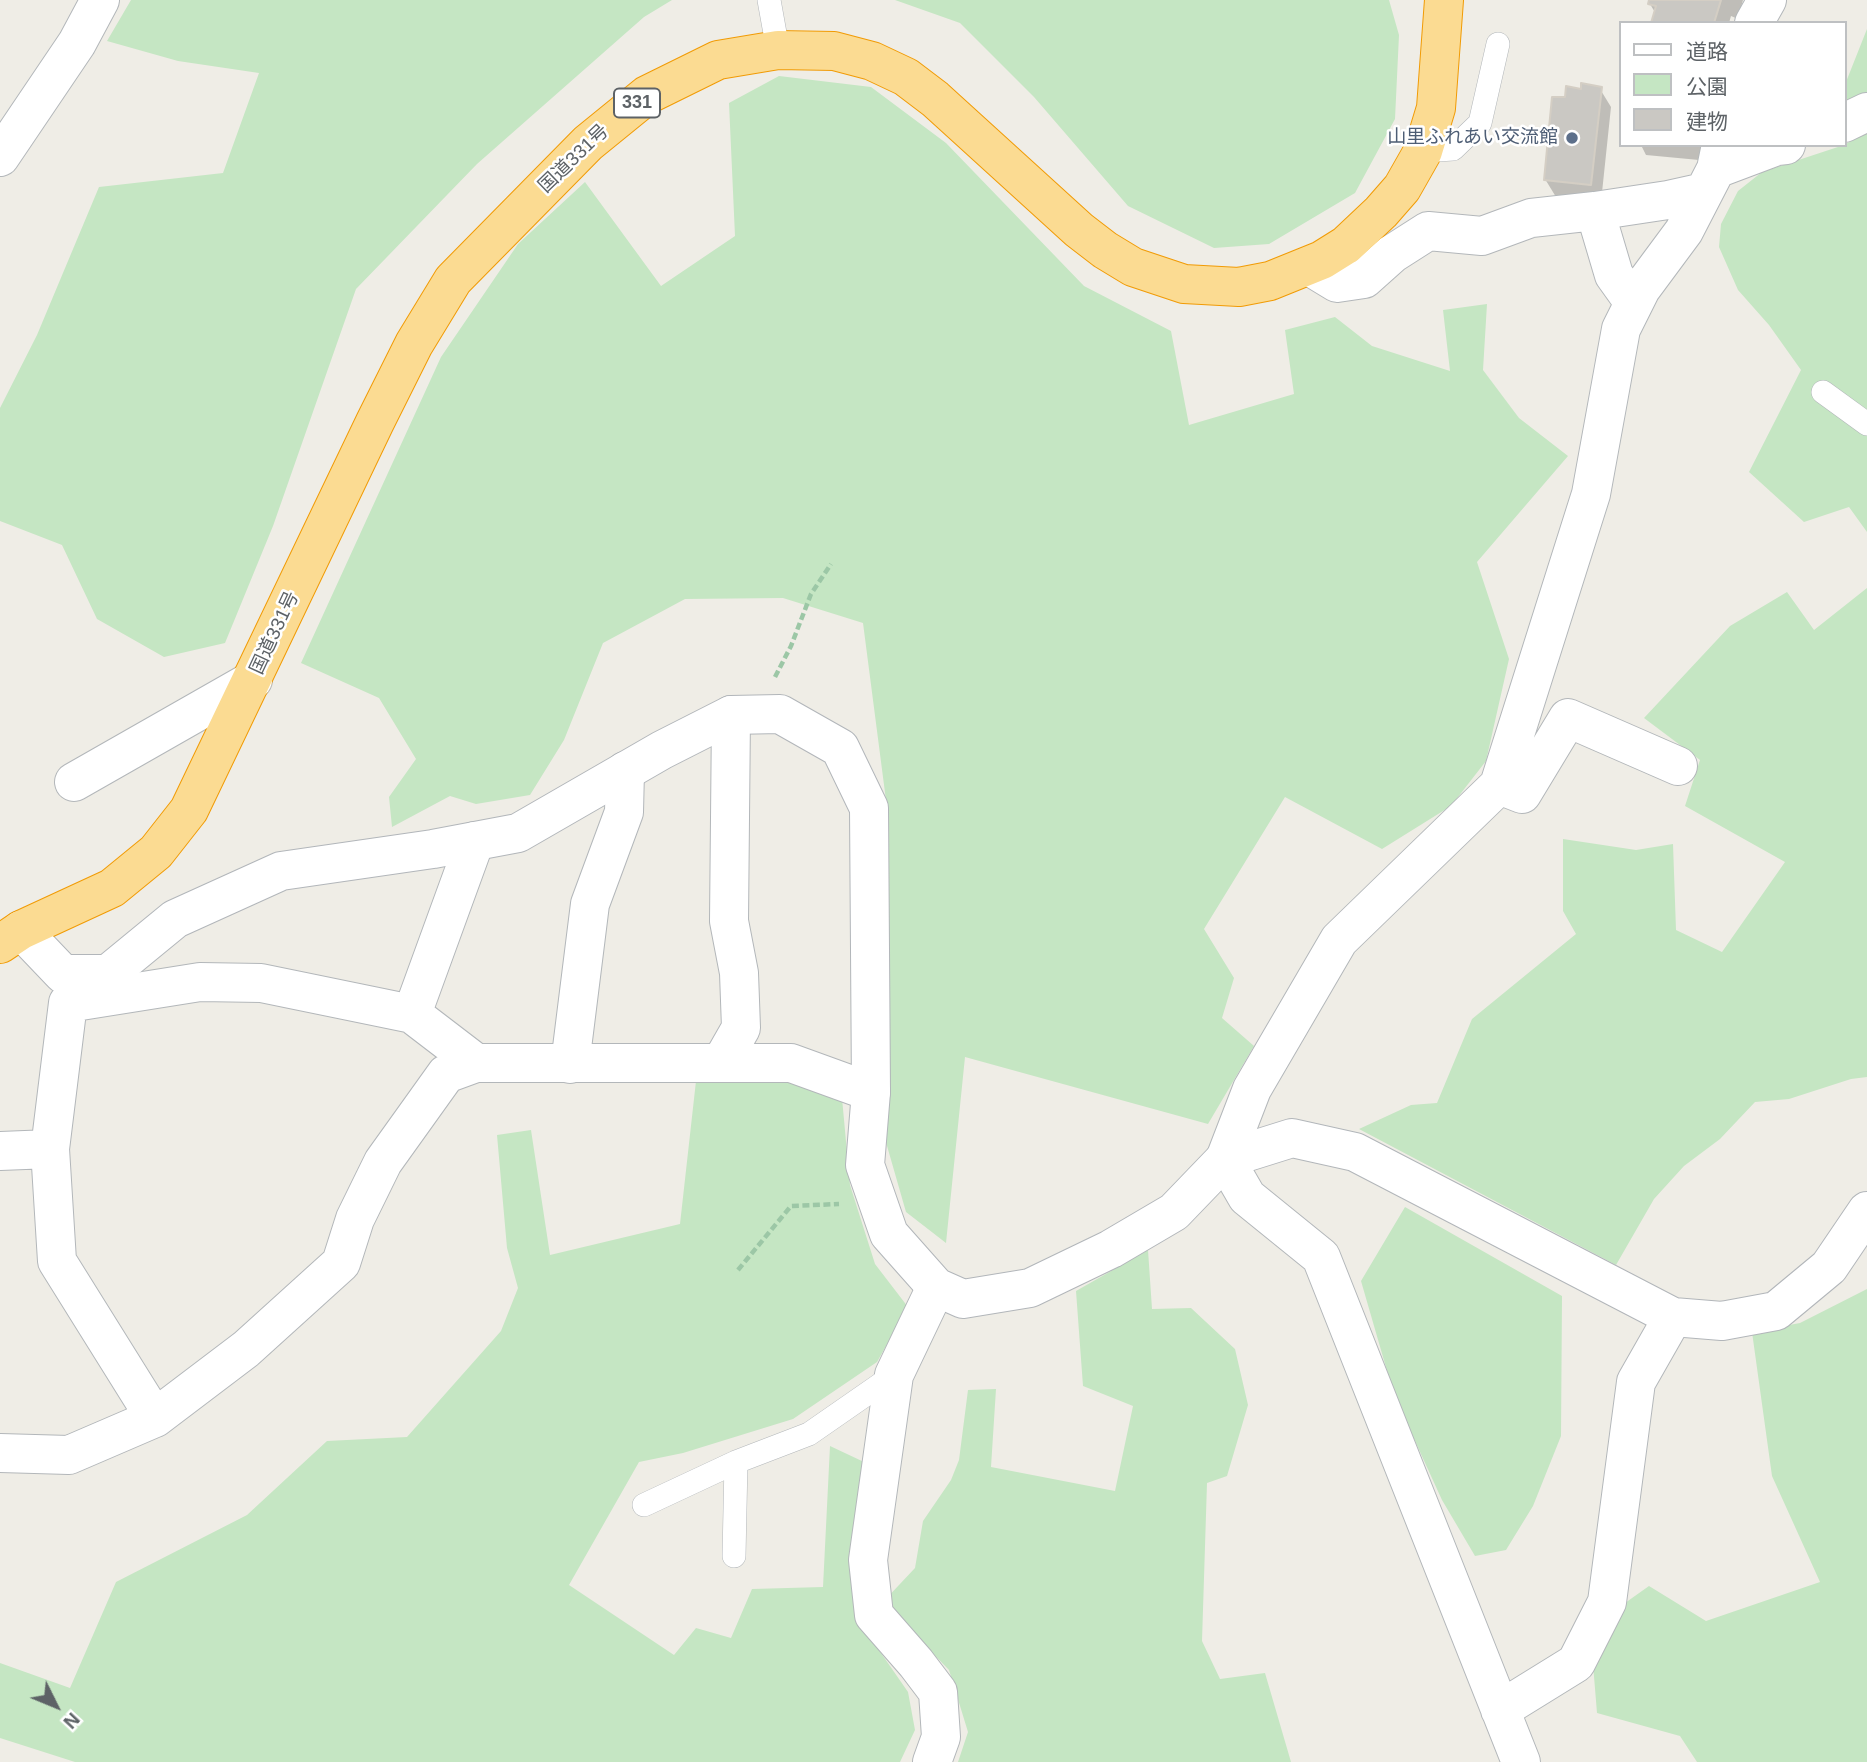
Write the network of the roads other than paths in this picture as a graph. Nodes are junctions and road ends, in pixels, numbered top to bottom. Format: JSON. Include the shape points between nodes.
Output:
{"nodes":[{"id":1,"x":100,"y":0,"type":"edge"},
{"id":2,"x":769,"y":0,"type":"edge"},
{"id":3,"x":1444,"y":0,"type":"edge"},
{"id":4,"x":1767,"y":0,"type":"edge"},
{"id":5,"x":1755,"y":21,"type":"edge"},
{"id":6,"x":1498,"y":44,"type":"dead end"},
{"id":7,"x":778,"y":50,"type":"junction"},
{"id":8,"x":1867,"y":112,"type":"edge"},
{"id":9,"x":1846,"y":122,"type":"edge"},
{"id":10,"x":1774,"y":147,"type":"edge"},
{"id":11,"x":1423,"y":151,"type":"junction"},
{"id":12,"x":0,"y":157,"type":"edge"},
{"id":13,"x":1714,"y":169,"type":"edge"},
{"id":14,"x":1595,"y":211,"type":"junction"},
{"id":15,"x":1309,"y":266,"type":"junction"},
{"id":16,"x":1634,"y":303,"type":"junction"},
{"id":17,"x":1823,"y":392,"type":"dead end"},
{"id":18,"x":1867,"y":424,"type":"edge"},
{"id":19,"x":253,"y":680,"type":"junction"},
{"id":20,"x":743,"y":715,"type":"junction"},
{"id":21,"x":1678,"y":766,"type":"dead end"},
{"id":22,"x":625,"y":771,"type":"junction"},
{"id":23,"x":74,"y":782,"type":"dead end"},
{"id":24,"x":1499,"y":785,"type":"junction"},
{"id":25,"x":475,"y":841,"type":"junction"},
{"id":26,"x":10,"y":937,"type":"edge"},
{"id":27,"x":412,"y":1014,"type":"junction"},
{"id":28,"x":476,"y":1063,"type":"junction"},
{"id":29,"x":721,"y":1063,"type":"junction"},
{"id":30,"x":570,"y":1064,"type":"junction"},
{"id":31,"x":871,"y":1092,"type":"junction"},
{"id":32,"x":50,"y":1149,"type":"junction"},
{"id":33,"x":0,"y":1151,"type":"edge"},
{"id":34,"x":1225,"y":1159,"type":"junction"},
{"id":35,"x":1867,"y":1211,"type":"edge"},
{"id":36,"x":936,"y":1287,"type":"junction"},
{"id":37,"x":1673,"y":1317,"type":"junction"},
{"id":38,"x":894,"y":1375,"type":"junction"},
{"id":39,"x":155,"y":1418,"type":"junction"},
{"id":40,"x":0,"y":1453,"type":"edge"},
{"id":41,"x":736,"y":1462,"type":"junction"},
{"id":42,"x":644,"y":1505,"type":"dead end"},
{"id":43,"x":734,"y":1556,"type":"dead end"},
{"id":44,"x":1500,"y":1710,"type":"junction"},
{"id":45,"x":932,"y":1762,"type":"edge"},
{"id":46,"x":1521,"y":1762,"type":"edge"}],
"edges":[{"from":1,"to":12,"type":"street","via":[[77,43]]},
{"from":2,"to":7,"type":"lane"},
{"from":3,"to":11,"type":"highway","name":"国道331号","number":"331","via":[[1436,108]]},
{"from":4,"to":5,"type":"street"},
{"from":6,"to":11,"type":"lane","via":[[1480,124],[1453,149]]},
{"from":7,"to":15,"type":"highway","name":"国道331号","number":"331","via":[[834,51],[872,61],[906,77],[1079,230],[1133,267],[1184,284],[1238,287]]},
{"from":7,"to":19,"type":"highway","name":"国道331号","number":"331","via":[[718,60],[647,95],[588,143],[453,280],[374,422]]},
{"from":8,"to":9,"type":"street"},
{"from":10,"to":13,"type":"street"},
{"from":11,"to":15,"type":"highway","name":"国道331号","number":"331","via":[[1402,188],[1381,212],[1346,245]]},
{"from":13,"to":14,"type":"street","via":[[1668,200]]},
{"from":13,"to":16,"type":"street","via":[[1684,231]]},
{"from":14,"to":15,"type":"street","via":[[1531,218],[1482,236],[1428,231],[1364,279],[1337,283]]},
{"from":14,"to":16,"type":"street","via":[[1614,275]]},
{"from":16,"to":24,"type":"street","via":[[1621,329],[1591,494]]},
{"from":17,"to":18,"type":"lane"},
{"from":19,"to":23,"type":"street"},
{"from":19,"to":26,"type":"highway","name":"国道331号","number":"331","via":[[189,810],[156,852],[112,888]]},
{"from":20,"to":22,"type":"street"},
{"from":20,"to":29,"type":"street","via":[[729,920],[740,973],[741,1028]]},
{"from":20,"to":31,"type":"street","via":[[780,714],[840,748],[869,808]]},
{"from":21,"to":24,"type":"street","via":[[1569,718],[1522,794]]},
{"from":22,"to":25,"type":"street","via":[[518,832]]},
{"from":22,"to":30,"type":"street","via":[[624,812],[590,904]]},
{"from":24,"to":34,"type":"street","via":[[1339,940],[1252,1089]]},
{"from":25,"to":26,"type":"street","via":[[281,871],[175,919],[108,974],[63,974]]},
{"from":25,"to":27,"type":"street"},
{"from":27,"to":28,"type":"street"},
{"from":27,"to":32,"type":"street","via":[[261,983],[200,982],[68,1003]]},
{"from":28,"to":30,"type":"street"},
{"from":28,"to":39,"type":"street","via":[[446,1074],[383,1162],[355,1219],[341,1263],[246,1349]]},
{"from":29,"to":30,"type":"street"},
{"from":29,"to":31,"type":"street","via":[[791,1063]]},
{"from":31,"to":36,"type":"street","via":[[865,1165],[889,1234]]},
{"from":32,"to":33,"type":"street"},
{"from":32,"to":39,"type":"street","via":[[57,1261]]},
{"from":34,"to":36,"type":"street","via":[[1174,1212],[1111,1250],[1030,1288],[963,1299]]},
{"from":34,"to":37,"type":"street","via":[[1292,1138],[1356,1152]]},
{"from":34,"to":44,"type":"street","via":[[1247,1197],[1321,1257]]},
{"from":35,"to":37,"type":"street","via":[[1829,1267],[1776,1311],[1722,1321]]},
{"from":36,"to":38,"type":"street"},
{"from":37,"to":44,"type":"street","via":[[1636,1382],[1607,1602],[1576,1663]]},
{"from":38,"to":41,"type":"lane","via":[[808,1434]]},
{"from":38,"to":45,"type":"street","via":[[868,1560],[874,1615],[938,1692],[941,1737]]},
{"from":39,"to":40,"type":"street","via":[[69,1455]]},
{"from":41,"to":42,"type":"lane"},
{"from":41,"to":43,"type":"lane"},
{"from":44,"to":46,"type":"street"}]}
